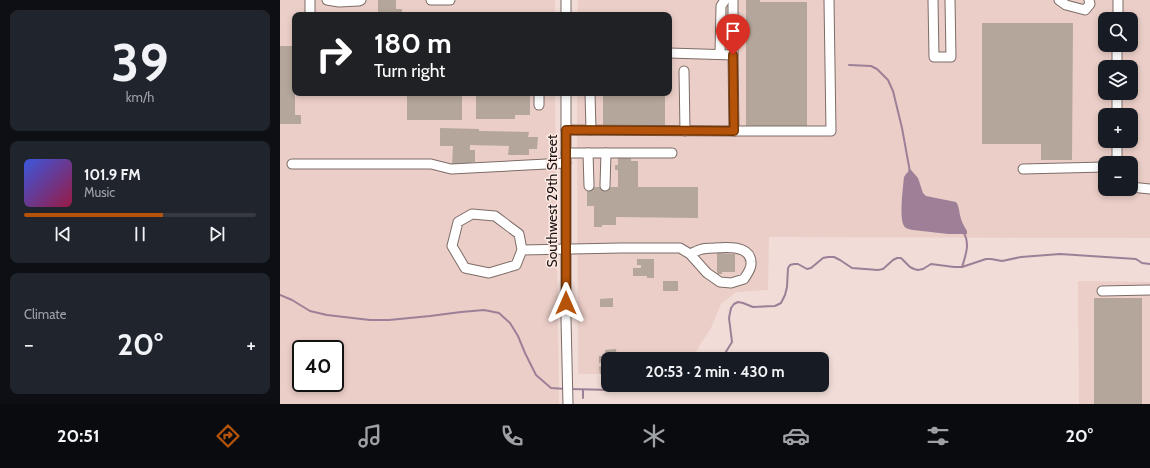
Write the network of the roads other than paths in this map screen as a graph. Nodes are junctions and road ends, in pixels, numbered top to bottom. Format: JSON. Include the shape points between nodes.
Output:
{"nodes":[{"id":1,"x":310,"y":0,"type":"edge"},
{"id":2,"x":327,"y":0,"type":"edge"},
{"id":3,"x":361,"y":0,"type":"edge"},
{"id":4,"x":431,"y":0,"type":"edge"},
{"id":5,"x":450,"y":0,"type":"edge"},
{"id":6,"x":566,"y":0,"type":"edge"},
{"id":7,"x":725,"y":0,"type":"edge"},
{"id":8,"x":733,"y":0,"type":"edge"},
{"id":9,"x":829,"y":0,"type":"edge"},
{"id":10,"x":933,"y":0,"type":"edge"},
{"id":11,"x":950,"y":0,"type":"edge"},
{"id":12,"x":1059,"y":0,"type":"edge"},
{"id":13,"x":1089,"y":0,"type":"edge"},
{"id":14,"x":1118,"y":0,"type":"edge"},
{"id":15,"x":310,"y":12,"type":"edge"},
{"id":16,"x":566,"y":12,"type":"edge"},
{"id":17,"x":1118,"y":12,"type":"edge"},
{"id":18,"x":672,"y":53,"type":"edge"},
{"id":19,"x":720,"y":54,"type":"junction"},
{"id":20,"x":733,"y":55,"type":"junction"},
{"id":21,"x":684,"y":71,"type":"dead end"},
{"id":22,"x":539,"y":96,"type":"edge"},
{"id":23,"x":566,"y":96,"type":"edge"},
{"id":24,"x":590,"y":96,"type":"edge"},
{"id":25,"x":539,"y":105,"type":"dead end"},
{"id":26,"x":566,"y":130,"type":"junction"},
{"id":27,"x":591,"y":130,"type":"junction"},
{"id":28,"x":684,"y":131,"type":"junction"},
{"id":29,"x":734,"y":131,"type":"junction"},
{"id":30,"x":588,"y":153,"type":"junction"},
{"id":31,"x":606,"y":153,"type":"junction"},
{"id":32,"x":672,"y":153,"type":"dead end"},
{"id":33,"x":566,"y":158,"type":"junction"},
{"id":34,"x":292,"y":164,"type":"dead end"},
{"id":35,"x":1098,"y":167,"type":"edge"},
{"id":36,"x":1023,"y":170,"type":"dead end"},
{"id":37,"x":589,"y":186,"type":"dead end"},
{"id":38,"x":606,"y":186,"type":"dead end"},
{"id":39,"x":1138,"y":187,"type":"edge"},
{"id":40,"x":1150,"y":188,"type":"edge"},
{"id":41,"x":566,"y":249,"type":"junction"},
{"id":42,"x":522,"y":250,"type":"junction"},
{"id":43,"x":690,"y":254,"type":"junction"},
{"id":44,"x":1150,"y":290,"type":"edge"},
{"id":45,"x":1102,"y":291,"type":"dead end"},
{"id":46,"x":568,"y":400,"type":"edge"}],
"edges":[{"from":1,"to":15,"type":"street"},
{"from":2,"to":3,"type":"street"},
{"from":4,"to":5,"type":"street"},
{"from":6,"to":16,"type":"street"},
{"from":7,"to":19,"type":"street","via":[[721,6]]},
{"from":8,"to":20,"type":"street"},
{"from":9,"to":29,"type":"street","via":[[831,131]]},
{"from":10,"to":11,"type":"street","via":[[934,57],[951,57]]},
{"from":12,"to":13,"type":"street","via":[[1066,5],[1085,10],[1090,4]]},
{"from":14,"to":17,"type":"street"},
{"from":18,"to":19,"type":"street"},
{"from":19,"to":20,"type":"street"},
{"from":20,"to":29,"type":"street"},
{"from":21,"to":28,"type":"street"},
{"from":22,"to":25,"type":"street"},
{"from":23,"to":26,"type":"street","name":"Southwest 29th Street"},
{"from":24,"to":27,"type":"street"},
{"from":26,"to":27,"type":"street"},
{"from":26,"to":33,"type":"street","name":"Southwest 29th Street"},
{"from":27,"to":28,"type":"street"},
{"from":28,"to":29,"type":"street"},
{"from":30,"to":31,"type":"street"},
{"from":30,"to":33,"type":"street"},
{"from":30,"to":37,"type":"street"},
{"from":31,"to":32,"type":"street"},
{"from":31,"to":38,"type":"street"},
{"from":33,"to":34,"type":"street","via":[[451,169],[432,164]]},
{"from":33,"to":41,"type":"street","name":"Southwest 29th Street"},
{"from":35,"to":36,"type":"street"},
{"from":39,"to":40,"type":"street"},
{"from":41,"to":42,"type":"street"},
{"from":41,"to":43,"type":"street","via":[[680,248]]},
{"from":41,"to":46,"type":"street","name":"Southwest 29th Street"},
{"from":42,"to":42,"type":"street","via":[[516,265],[489,273],[465,268],[452,246],[458,222],[472,214],[495,216],[519,234]]},
{"from":43,"to":43,"type":"street","via":[[707,273],[720,282],[731,283],[744,279],[752,262],[748,254],[729,247],[708,248]]},
{"from":44,"to":45,"type":"street"}]}
